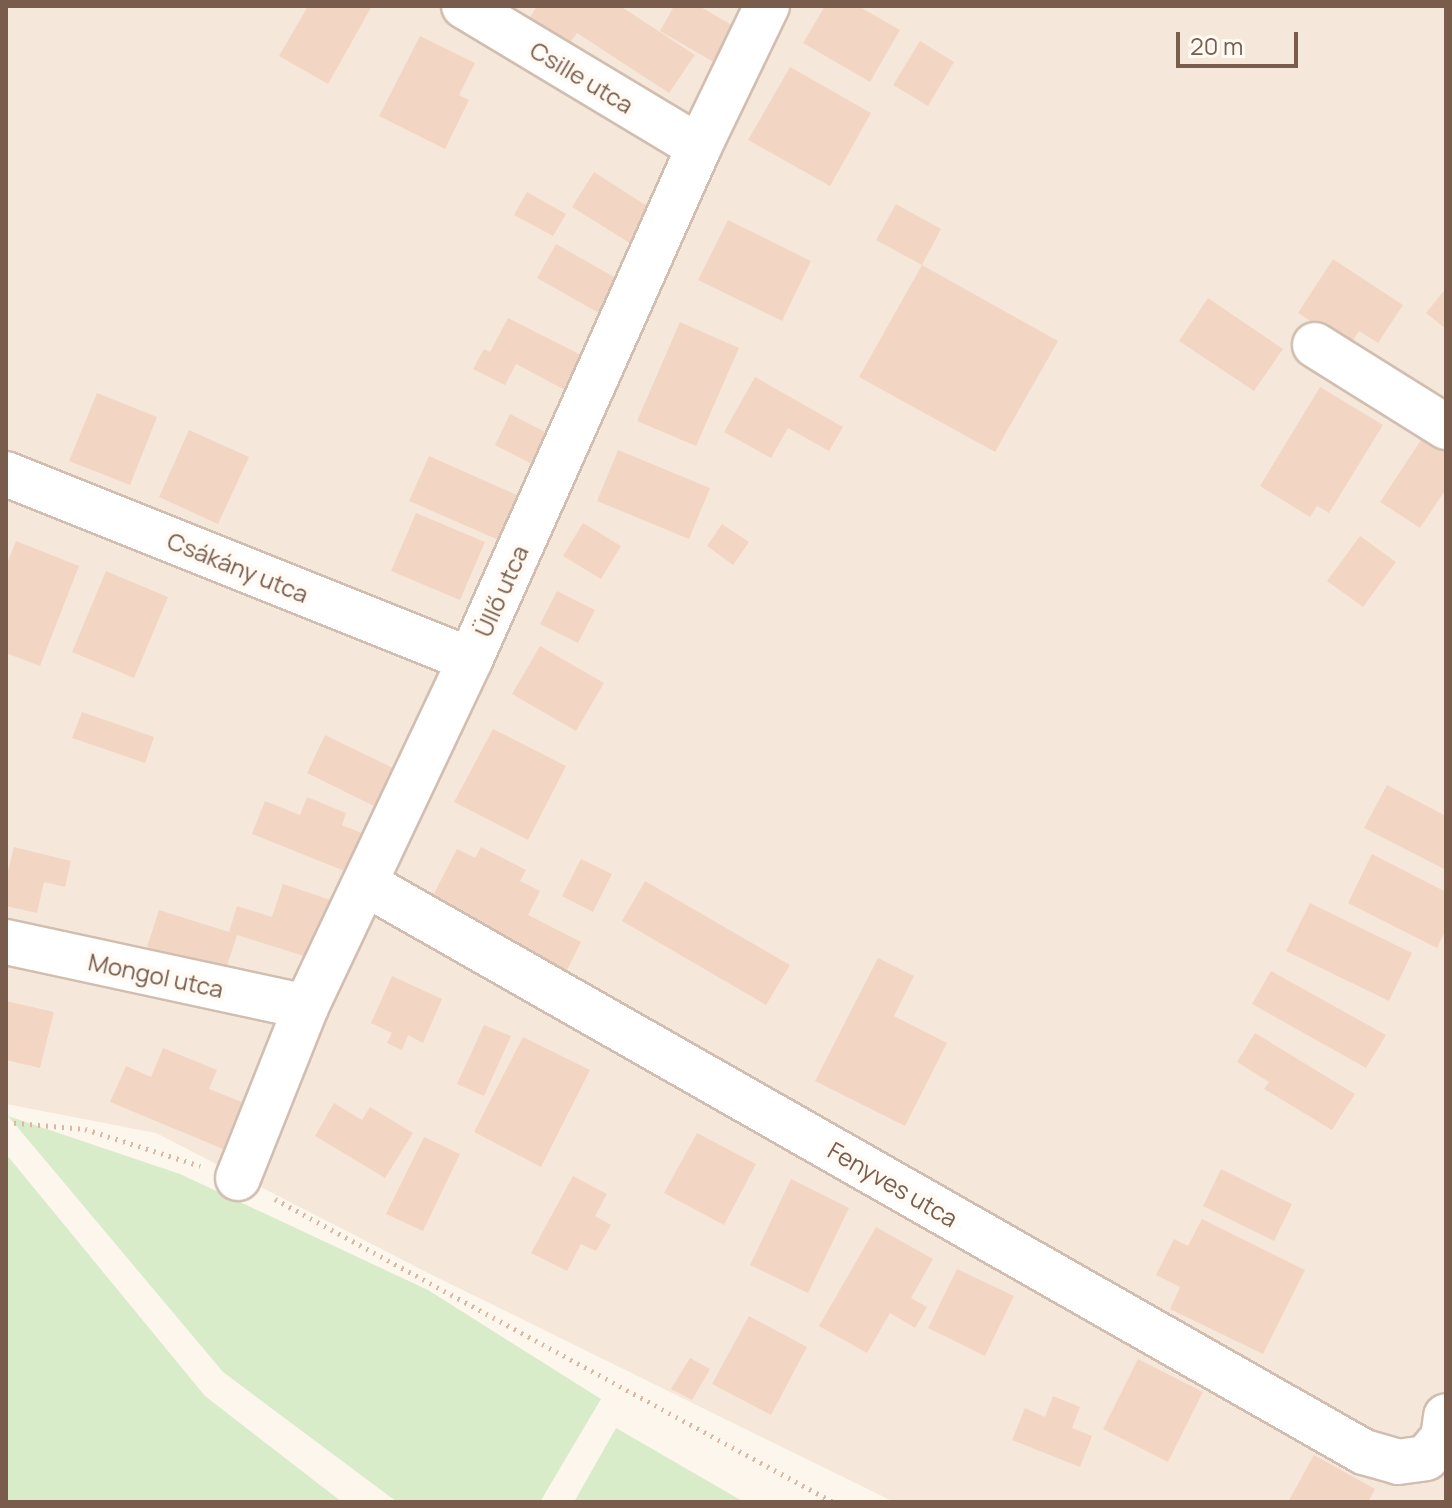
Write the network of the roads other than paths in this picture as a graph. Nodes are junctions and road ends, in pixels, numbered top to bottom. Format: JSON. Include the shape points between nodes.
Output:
{"nodes":[{"id":1,"x":464,"y":6,"type":"edge"},
{"id":2,"x":767,"y":6,"type":"edge"},
{"id":3,"x":699,"y":147,"type":"junction"},
{"id":4,"x":1315,"y":345,"type":"dead end"},
{"id":5,"x":1446,"y":427,"type":"edge"},
{"id":6,"x":6,"y":474,"type":"edge"},
{"id":7,"x":470,"y":660,"type":"junction"},
{"id":8,"x":366,"y":884,"type":"junction"},
{"id":9,"x":6,"y":942,"type":"edge"},
{"id":10,"x":306,"y":1007,"type":"junction"},
{"id":11,"x":238,"y":1178,"type":"road end"},
{"id":12,"x":1446,"y":1416,"type":"edge"}],
"edges":[{"from":1,"to":3,"type":"street","name":"Csille utca"},
{"from":2,"to":3,"type":"street","name":"Üllő utca"},
{"from":3,"to":7,"type":"street","name":"Üllő utca"},
{"from":4,"to":5,"type":"street"},
{"from":6,"to":7,"type":"street","name":"Csákány utca"},
{"from":7,"to":8,"type":"street","name":"Üllő utca"},
{"from":8,"to":10,"type":"street","name":"Üllő utca"},
{"from":8,"to":12,"type":"street","name":"Fenyves utca","via":[[1364,1452],[1398,1462],[1426,1458],[1443,1438]]},
{"from":9,"to":10,"type":"street","name":"Mongol utca"},
{"from":10,"to":11,"type":"street","name":"Üllő utca"}]}
